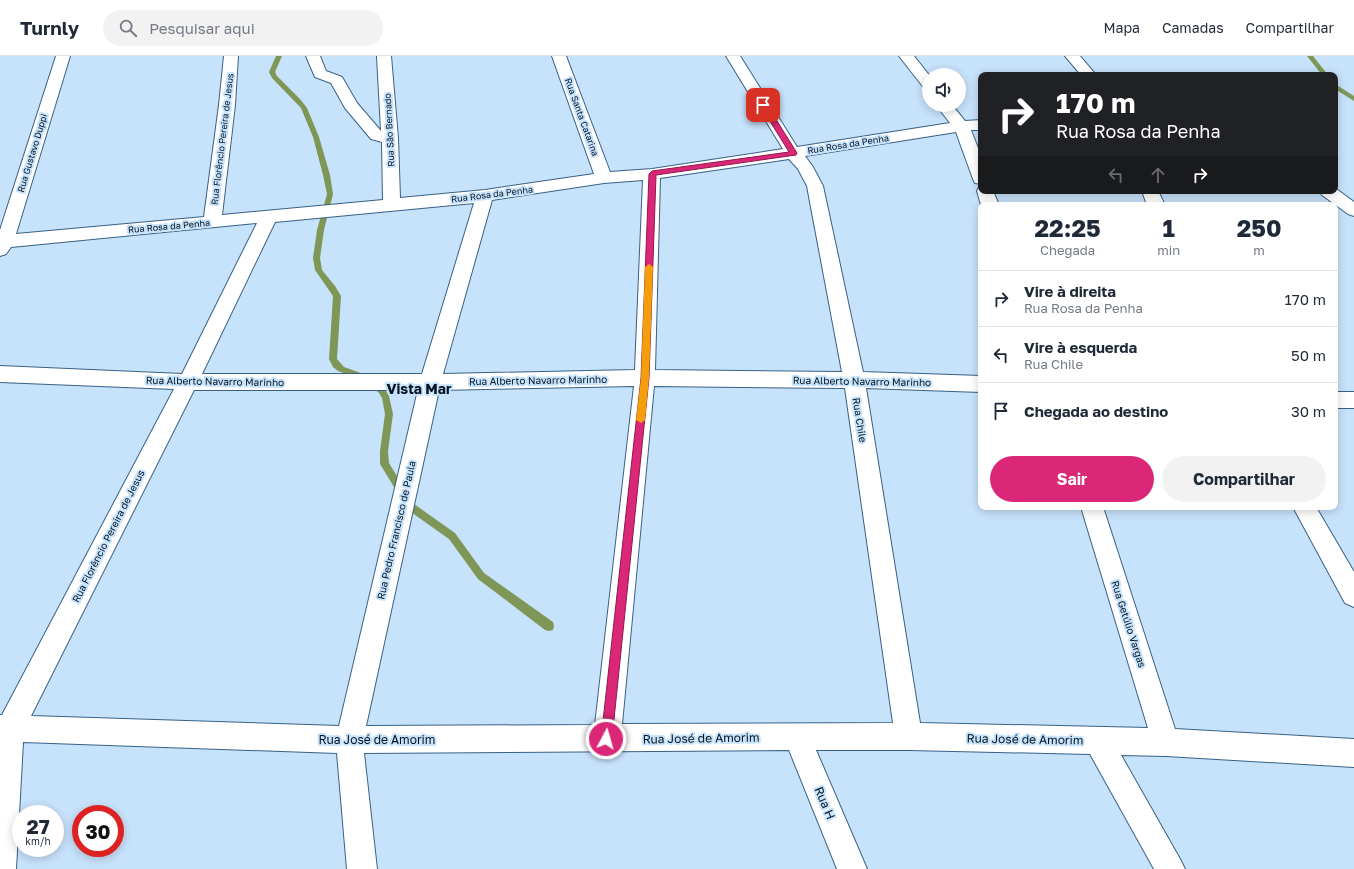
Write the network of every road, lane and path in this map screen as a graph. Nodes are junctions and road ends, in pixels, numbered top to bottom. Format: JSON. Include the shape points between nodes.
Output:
{"nodes":[{"id":1,"x":63,"y":56,"type":"edge"},
{"id":2,"x":231,"y":56,"type":"edge"},
{"id":3,"x":313,"y":56,"type":"edge"},
{"id":4,"x":384,"y":56,"type":"edge"},
{"id":5,"x":559,"y":56,"type":"edge"},
{"id":6,"x":733,"y":56,"type":"edge"},
{"id":7,"x":906,"y":56,"type":"edge"},
{"id":8,"x":1072,"y":56,"type":"edge"},
{"id":9,"x":1086,"y":72,"type":"edge"},
{"id":10,"x":922,"y":76,"type":"edge"},
{"id":11,"x":949,"y":112,"type":"edge"},
{"id":12,"x":978,"y":125,"type":"edge"},
{"id":13,"x":960,"y":126,"type":"junction"},
{"id":14,"x":390,"y":138,"type":"junction"},
{"id":15,"x":794,"y":153,"type":"junction"},
{"id":16,"x":978,"y":170,"type":"edge"},
{"id":17,"x":652,"y":174,"type":"junction"},
{"id":18,"x":604,"y":178,"type":"junction"},
{"id":19,"x":1332,"y":194,"type":"edge"},
{"id":20,"x":485,"y":196,"type":"junction"},
{"id":21,"x":392,"y":204,"type":"junction"},
{"id":22,"x":1354,"y":210,"type":"edge"},
{"id":23,"x":269,"y":217,"type":"junction"},
{"id":24,"x":212,"y":222,"type":"junction"},
{"id":25,"x":2,"y":244,"type":"edge"},
{"id":26,"x":0,"y":374,"type":"edge"},
{"id":27,"x":645,"y":378,"type":"junction"},
{"id":28,"x":854,"y":380,"type":"junction"},
{"id":29,"x":188,"y":382,"type":"junction"},
{"id":30,"x":430,"y":382,"type":"junction"},
{"id":31,"x":978,"y":384,"type":"edge"},
{"id":32,"x":1338,"y":400,"type":"edge"},
{"id":33,"x":1354,"y":400,"type":"edge"},
{"id":34,"x":1093,"y":510,"type":"edge"},
{"id":35,"x":1306,"y":510,"type":"edge"},
{"id":36,"x":1354,"y":595,"type":"edge"},
{"id":37,"x":5,"y":728,"type":"edge"},
{"id":38,"x":909,"y":736,"type":"junction"},
{"id":39,"x":797,"y":737,"type":"junction"},
{"id":40,"x":606,"y":739,"type":"junction"},
{"id":41,"x":349,"y":740,"type":"junction"},
{"id":42,"x":1097,"y":740,"type":"junction"},
{"id":43,"x":1166,"y":742,"type":"junction"},
{"id":44,"x":1354,"y":754,"type":"edge"},
{"id":45,"x":1,"y":869,"type":"edge"},
{"id":46,"x":362,"y":869,"type":"edge"},
{"id":47,"x":852,"y":869,"type":"edge"},
{"id":48,"x":1170,"y":869,"type":"edge"}],
"edges":[{"from":1,"to":25,"type":"street","name":"Rua Gustavo Duppi"},
{"from":2,"to":24,"type":"street","name":"Rua Florêncio Pereira de Jesus"},
{"from":3,"to":14,"type":"street","via":[[320,74],[337,80],[350,105],[377,136]]},
{"from":4,"to":14,"type":"street","name":"Rua São Bernado"},
{"from":5,"to":18,"type":"street","name":"Rua Santa Catarina"},
{"from":6,"to":15,"type":"street","name":"Rua Chile"},
{"from":7,"to":10,"type":"street"},
{"from":8,"to":9,"type":"street"},
{"from":11,"to":13,"type":"street"},
{"from":12,"to":13,"type":"street","name":"Rua Rosa da Penha"},
{"from":13,"to":15,"type":"street","name":"Rua Rosa da Penha"},
{"from":13,"to":16,"type":"street"},
{"from":14,"to":21,"type":"street","name":"Rua São Bernado"},
{"from":15,"to":17,"type":"street","name":"Rua Rosa da Penha"},
{"from":15,"to":28,"type":"street","name":"Rua Chile","via":[[815,186]]},
{"from":17,"to":18,"type":"street","name":"Rua Rosa da Penha"},
{"from":17,"to":27,"type":"street"},
{"from":18,"to":20,"type":"street","name":"Rua Rosa da Penha"},
{"from":19,"to":22,"type":"street"},
{"from":20,"to":21,"type":"street","name":"Rua Rosa da Penha"},
{"from":20,"to":30,"type":"street","name":"Rua Pedro Francisco de Paula"},
{"from":21,"to":23,"type":"street","name":"Rua Rosa da Penha"},
{"from":23,"to":24,"type":"street","name":"Rua Rosa da Penha"},
{"from":23,"to":29,"type":"street","name":"Rua Florêncio Pereira de Jesus"},
{"from":24,"to":25,"type":"street","name":"Rua Rosa da Penha"},
{"from":26,"to":29,"type":"street","name":"Rua Alberto Navarro Marinho"},
{"from":27,"to":28,"type":"street","name":"Rua Alberto Navarro Marinho"},
{"from":27,"to":30,"type":"street","name":"Rua Alberto Navarro Marinho"},
{"from":27,"to":40,"type":"street"},
{"from":28,"to":31,"type":"street","name":"Rua Alberto Navarro Marinho"},
{"from":28,"to":38,"type":"street","name":"Rua Chile"},
{"from":29,"to":30,"type":"street","name":"Rua Alberto Navarro Marinho"},
{"from":29,"to":37,"type":"street","name":"Rua Florêncio Pereira de Jesus"},
{"from":30,"to":41,"type":"street","name":"Rua Pedro Francisco de Paula"},
{"from":32,"to":33,"type":"street"},
{"from":34,"to":43,"type":"street","name":"Rua Getúlio Vargas"},
{"from":35,"to":36,"type":"street"},
{"from":37,"to":41,"type":"street","name":"Rua José de Amorim"},
{"from":37,"to":45,"type":"street","name":"Rua Florêncio Pereira de Jesus"},
{"from":38,"to":39,"type":"street","name":"Rua José de Amorim"},
{"from":38,"to":42,"type":"street","name":"Rua José de Amorim"},
{"from":39,"to":40,"type":"street","name":"Rua José de Amorim"},
{"from":39,"to":47,"type":"street","name":"Rua H"},
{"from":40,"to":41,"type":"street","name":"Rua José de Amorim"},
{"from":41,"to":46,"type":"street","name":"Rua Pedro Francisco de Paula"},
{"from":42,"to":43,"type":"street","name":"Rua José de Amorim"},
{"from":42,"to":48,"type":"street"},
{"from":43,"to":44,"type":"street","name":"Rua José de Amorim"}]}
